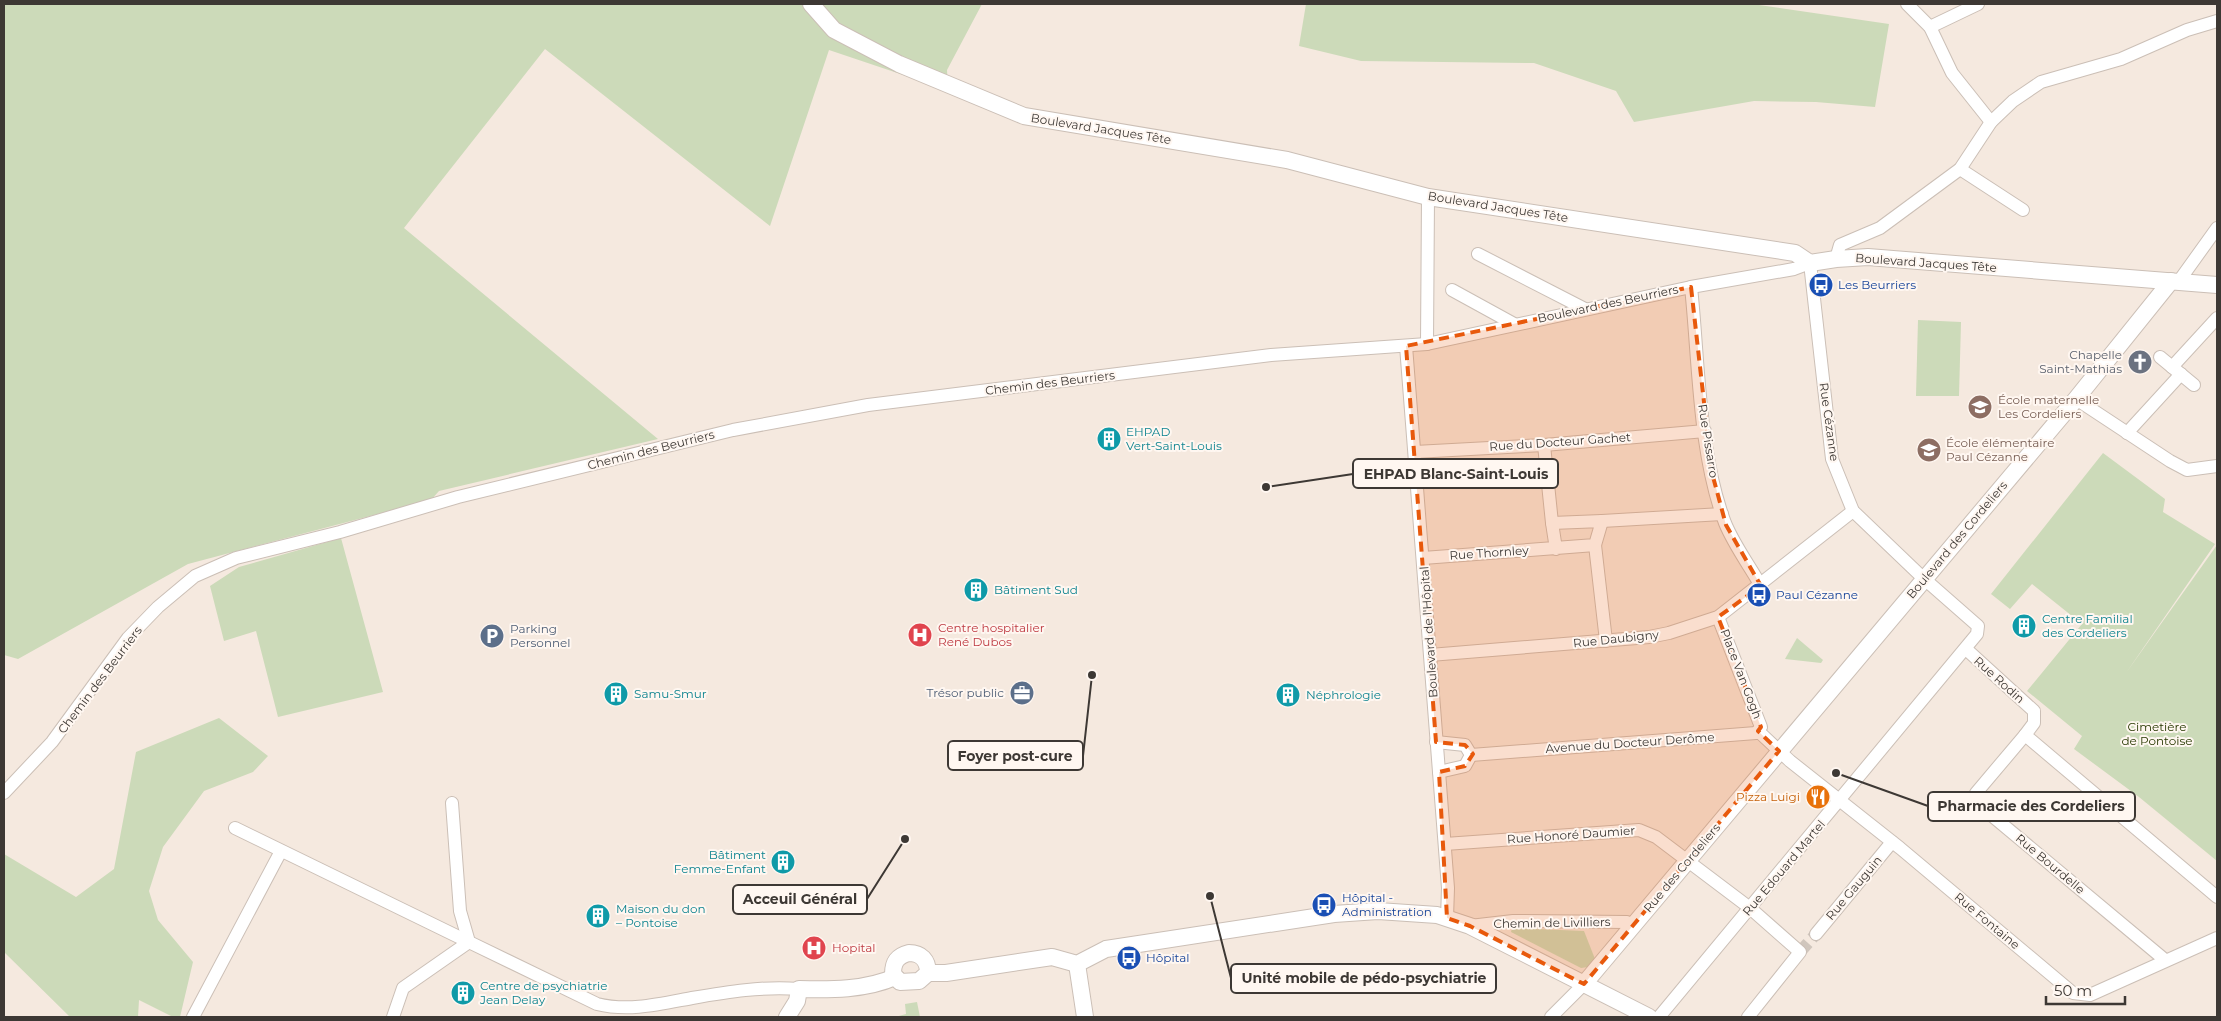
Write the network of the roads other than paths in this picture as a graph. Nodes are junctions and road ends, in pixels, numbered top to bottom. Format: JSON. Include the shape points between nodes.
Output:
{"nodes":[{"id":1,"x":811,"y":4,"type":"edge"},
{"id":2,"x":1907,"y":4,"type":"edge"},
{"id":3,"x":1978,"y":4,"type":"edge"},
{"id":4,"x":2217,"y":21,"type":"edge"},
{"id":5,"x":1930,"y":27,"type":"junction"},
{"id":6,"x":1991,"y":122,"type":"junction"},
{"id":7,"x":1960,"y":169,"type":"junction"},
{"id":8,"x":1428,"y":197,"type":"junction"},
{"id":9,"x":2023,"y":210,"type":"dead end"},
{"id":10,"x":2217,"y":228,"type":"edge"},
{"id":11,"x":1478,"y":254,"type":"dead end"},
{"id":12,"x":1836,"y":259,"type":"junction"},
{"id":13,"x":1810,"y":263,"type":"junction"},
{"id":14,"x":2175,"y":281,"type":"junction"},
{"id":15,"x":2217,"y":285,"type":"edge"},
{"id":16,"x":1691,"y":286,"type":"junction"},
{"id":17,"x":1452,"y":290,"type":"dead end"},
{"id":18,"x":1584,"y":309,"type":"junction"},
{"id":19,"x":2217,"y":318,"type":"edge"},
{"id":20,"x":1514,"y":324,"type":"junction"},
{"id":21,"x":1427,"y":344,"type":"junction"},
{"id":22,"x":1406,"y":346,"type":"junction"},
{"id":23,"x":2160,"y":357,"type":"dead end"},
{"id":24,"x":2177,"y":370,"type":"junction"},
{"id":25,"x":2194,"y":385,"type":"dead end"},
{"id":26,"x":2076,"y":399,"type":"junction"},
{"id":27,"x":1705,"y":430,"type":"junction"},
{"id":28,"x":2127,"y":433,"type":"junction"},
{"id":29,"x":1544,"y":445,"type":"junction"},
{"id":30,"x":1415,"y":452,"type":"junction"},
{"id":31,"x":2217,"y":466,"type":"edge"},
{"id":32,"x":1853,"y":511,"type":"junction"},
{"id":33,"x":1722,"y":514,"type":"junction"},
{"id":34,"x":1602,"y":521,"type":"junction"},
{"id":35,"x":1552,"y":523,"type":"junction"},
{"id":36,"x":1595,"y":545,"type":"junction"},
{"id":37,"x":1556,"y":549,"type":"junction"},
{"id":38,"x":1423,"y":558,"type":"junction"},
{"id":39,"x":1924,"y":578,"type":"junction"},
{"id":40,"x":1761,"y":586,"type":"junction"},
{"id":41,"x":1718,"y":617,"type":"junction"},
{"id":42,"x":1606,"y":641,"type":"junction"},
{"id":43,"x":1966,"y":649,"type":"junction"},
{"id":44,"x":1430,"y":655,"type":"junction"},
{"id":45,"x":1758,"y":731,"type":"junction"},
{"id":46,"x":2025,"y":735,"type":"junction"},
{"id":47,"x":1436,"y":742,"type":"junction"},
{"id":48,"x":1780,"y":751,"type":"junction"},
{"id":49,"x":1472,"y":754,"type":"junction"},
{"id":50,"x":1439,"y":772,"type":"junction"},
{"id":51,"x":4,"y":793,"type":"edge"},
{"id":52,"x":1839,"y":801,"type":"junction"},
{"id":53,"x":452,"y":803,"type":"dead end"},
{"id":54,"x":234,"y":828,"type":"dead end"},
{"id":55,"x":1892,"y":842,"type":"junction"},
{"id":56,"x":1445,"y":844,"type":"junction"},
{"id":57,"x":281,"y":851,"type":"junction"},
{"id":58,"x":1689,"y":860,"type":"junction"},
{"id":59,"x":2217,"y":896,"type":"edge"},
{"id":60,"x":1750,"y":908,"type":"junction"},
{"id":61,"x":1447,"y":918,"type":"junction"},
{"id":62,"x":1633,"y":925,"type":"junction"},
{"id":63,"x":1470,"y":926,"type":"junction"},
{"id":64,"x":1816,"y":934,"type":"tunnel mouth"},
{"id":65,"x":2217,"y":938,"type":"edge"},
{"id":66,"x":469,"y":942,"type":"junction"},
{"id":67,"x":2165,"y":960,"type":"junction"},
{"id":68,"x":1077,"y":964,"type":"junction"},
{"id":69,"x":928,"y":973,"type":"junction"},
{"id":70,"x":895,"y":977,"type":"junction"},
{"id":71,"x":1584,"y":984,"type":"junction"},
{"id":72,"x":799,"y":989,"type":"junction"},
{"id":73,"x":193,"y":1017,"type":"edge"},
{"id":74,"x":393,"y":1017,"type":"edge"},
{"id":75,"x":787,"y":1017,"type":"edge"},
{"id":76,"x":1085,"y":1017,"type":"edge"},
{"id":77,"x":1551,"y":1017,"type":"edge"},
{"id":78,"x":1649,"y":1017,"type":"edge"},
{"id":79,"x":1659,"y":1017,"type":"edge"},
{"id":80,"x":1748,"y":1017,"type":"edge"}],
"edges":[{"from":1,"to":8,"type":"street","name":"Boulevard Jacques Tête","via":[[834,30],[899,64],[1024,116],[1287,160]]},
{"from":2,"to":5,"type":"street"},
{"from":3,"to":5,"type":"street"},
{"from":4,"to":6,"type":"street","via":[[2121,58],[2041,82],[2013,101]]},
{"from":5,"to":6,"type":"street","via":[[1952,73]]},
{"from":6,"to":7,"type":"street"},
{"from":7,"to":9,"type":"street"},
{"from":7,"to":12,"type":"street","via":[[1880,228],[1840,245]]},
{"from":8,"to":13,"type":"street","name":"Boulevard Jacques Tête","via":[[1795,253]]},
{"from":8,"to":21,"type":"street"},
{"from":10,"to":14,"type":"street"},
{"from":11,"to":18,"type":"street"},
{"from":12,"to":13,"type":"street","name":"Boulevard Jacques Tête"},
{"from":12,"to":14,"type":"street","name":"Boulevard Jacques Tête","via":[[1868,257]]},
{"from":13,"to":16,"type":"street","name":"Boulevard des Beurriers","via":[[1794,269]]},
{"from":13,"to":32,"type":"street","name":"Rue Cézanne","via":[[1832,459]]},
{"from":14,"to":15,"type":"street","name":"Boulevard Jacques Tête"},
{"from":14,"to":26,"type":"street","name":"Boulevard des Cordeliers"},
{"from":16,"to":18,"type":"street","name":"Boulevard des Beurriers"},
{"from":16,"to":27,"type":"street","name":"Rue Pissarro"},
{"from":17,"to":20,"type":"street"},
{"from":18,"to":20,"type":"street","name":"Boulevard des Beurriers"},
{"from":19,"to":24,"type":"street"},
{"from":20,"to":21,"type":"street","name":"Boulevard des Beurriers"},
{"from":21,"to":22,"type":"street","name":"Boulevard des Beurriers"},
{"from":22,"to":30,"type":"street","name":"Boulevard de l'Hôpital"},
{"from":22,"to":51,"type":"street","name":"Chemin des Beurriers","via":[[1271,355],[868,405],[659,446],[430,504],[340,532],[236,558],[195,576],[158,607],[128,638],[52,742]]},
{"from":23,"to":24,"type":"street"},
{"from":24,"to":25,"type":"street"},
{"from":24,"to":28,"type":"street"},
{"from":26,"to":28,"type":"street"},
{"from":26,"to":39,"type":"street","name":"Boulevard des Cordeliers"},
{"from":27,"to":29,"type":"street","name":"Rue du Docteur Gachet"},
{"from":27,"to":33,"type":"street","name":"Rue Pissarro"},
{"from":28,"to":31,"type":"street","via":[[2187,470]]},
{"from":29,"to":30,"type":"street","name":"Rue du Docteur Gachet"},
{"from":29,"to":35,"type":"street"},
{"from":30,"to":38,"type":"street","name":"Boulevard de l'Hôpital"},
{"from":32,"to":39,"type":"street","name":"Rue Cézanne"},
{"from":32,"to":40,"type":"street","name":"Rue Daubigny"},
{"from":33,"to":34,"type":"street"},
{"from":33,"to":40,"type":"street","name":"Rue Pissarro"},
{"from":34,"to":35,"type":"street"},
{"from":34,"to":36,"type":"street"},
{"from":35,"to":37,"type":"street"},
{"from":36,"to":37,"type":"street","name":"Rue Thornley"},
{"from":36,"to":42,"type":"street"},
{"from":37,"to":38,"type":"street","name":"Rue Thornley"},
{"from":38,"to":44,"type":"street","name":"Boulevard de l'Hôpital"},
{"from":39,"to":43,"type":"street","name":"Rue Rodin","via":[[1978,626],[1977,634]]},
{"from":39,"to":48,"type":"street","name":"Boulevard des Cordeliers"},
{"from":40,"to":41,"type":"street","name":"Rue Daubigny"},
{"from":41,"to":42,"type":"street","name":"Rue Daubigny","via":[[1669,633]]},
{"from":41,"to":45,"type":"street","name":"Place Van Gogh","via":[[1761,727]]},
{"from":42,"to":44,"type":"street","name":"Rue Daubigny"},
{"from":43,"to":46,"type":"street","name":"Rue Rodin","via":[[2034,711],[2034,723]]},
{"from":43,"to":52,"type":"street","name":"Rue Edouard Martel"},
{"from":44,"to":47,"type":"street","name":"Boulevard de l'Hôpital"},
{"from":45,"to":48,"type":"street"},
{"from":45,"to":49,"type":"street","name":"Avenue du Docteur Derôme"},
{"from":46,"to":59,"type":"street"},
{"from":46,"to":67,"type":"street","name":"Rue Bourdelle","via":[[1976,792],[1978,804]]},
{"from":47,"to":49,"type":"street","via":[[1465,744]]},
{"from":47,"to":50,"type":"street","name":"Boulevard de l'Hôpital"},
{"from":48,"to":52,"type":"street","name":"Rue Fontaine"},
{"from":48,"to":58,"type":"street","name":"Rue des Cordeliers"},
{"from":49,"to":50,"type":"street","via":[[1465,766]]},
{"from":50,"to":56,"type":"street","name":"Boulevard de l'Hôpital"},
{"from":52,"to":55,"type":"street","name":"Rue Fontaine"},
{"from":52,"to":60,"type":"street","name":"Rue Edouard Martel"},
{"from":53,"to":66,"type":"street","via":[[460,912]]},
{"from":54,"to":57,"type":"street"},
{"from":55,"to":64,"type":"street","name":"Rue Gauguin"},
{"from":55,"to":67,"type":"street","name":"Rue Fontaine","via":[[2073,993],[2090,995]]},
{"from":56,"to":58,"type":"street","name":"Rue Honoré Daumier","via":[[1639,830],[1656,837]]},
{"from":56,"to":61,"type":"street","name":"Boulevard de l'Hôpital"},
{"from":57,"to":66,"type":"street"},
{"from":57,"to":73,"type":"street"},
{"from":58,"to":60,"type":"street","name":"Rue Honoré Daumier"},
{"from":58,"to":62,"type":"street","name":"Rue des Cordeliers"},
{"from":60,"to":79,"type":"street","name":"Rue Edouard Martel"},
{"from":60,"to":80,"type":"street","name":"Rue Honoré Daumier","via":[[1800,952]]},
{"from":61,"to":63,"type":"street"},
{"from":61,"to":68,"type":"street","via":[[1378,911],[1334,914],[1106,949]]},
{"from":62,"to":63,"type":"street","name":"Chemin de Livilliers","via":[[1627,922],[1513,921]]},
{"from":62,"to":71,"type":"street","name":"Rue des Cordeliers"},
{"from":63,"to":71,"type":"street"},
{"from":65,"to":67,"type":"street","name":"Rue Fontaine"},
{"from":66,"to":72,"type":"street","via":[[597,1004],[615,1009],[721,993],[780,987]]},
{"from":66,"to":74,"type":"street","via":[[402,988]]},
{"from":68,"to":69,"type":"street","via":[[1052,957]]},
{"from":68,"to":76,"type":"street"},
{"from":69,"to":70,"type":"street","via":[[919,981],[900,982]]},
{"from":69,"to":70,"type":"street","via":[[923,957],[909,953],[895,962]]},
{"from":70,"to":72,"type":"street","via":[[880,984]]},
{"from":71,"to":77,"type":"street"},
{"from":71,"to":78,"type":"street"},
{"from":72,"to":75,"type":"street","via":[[797,1001]]}]}
